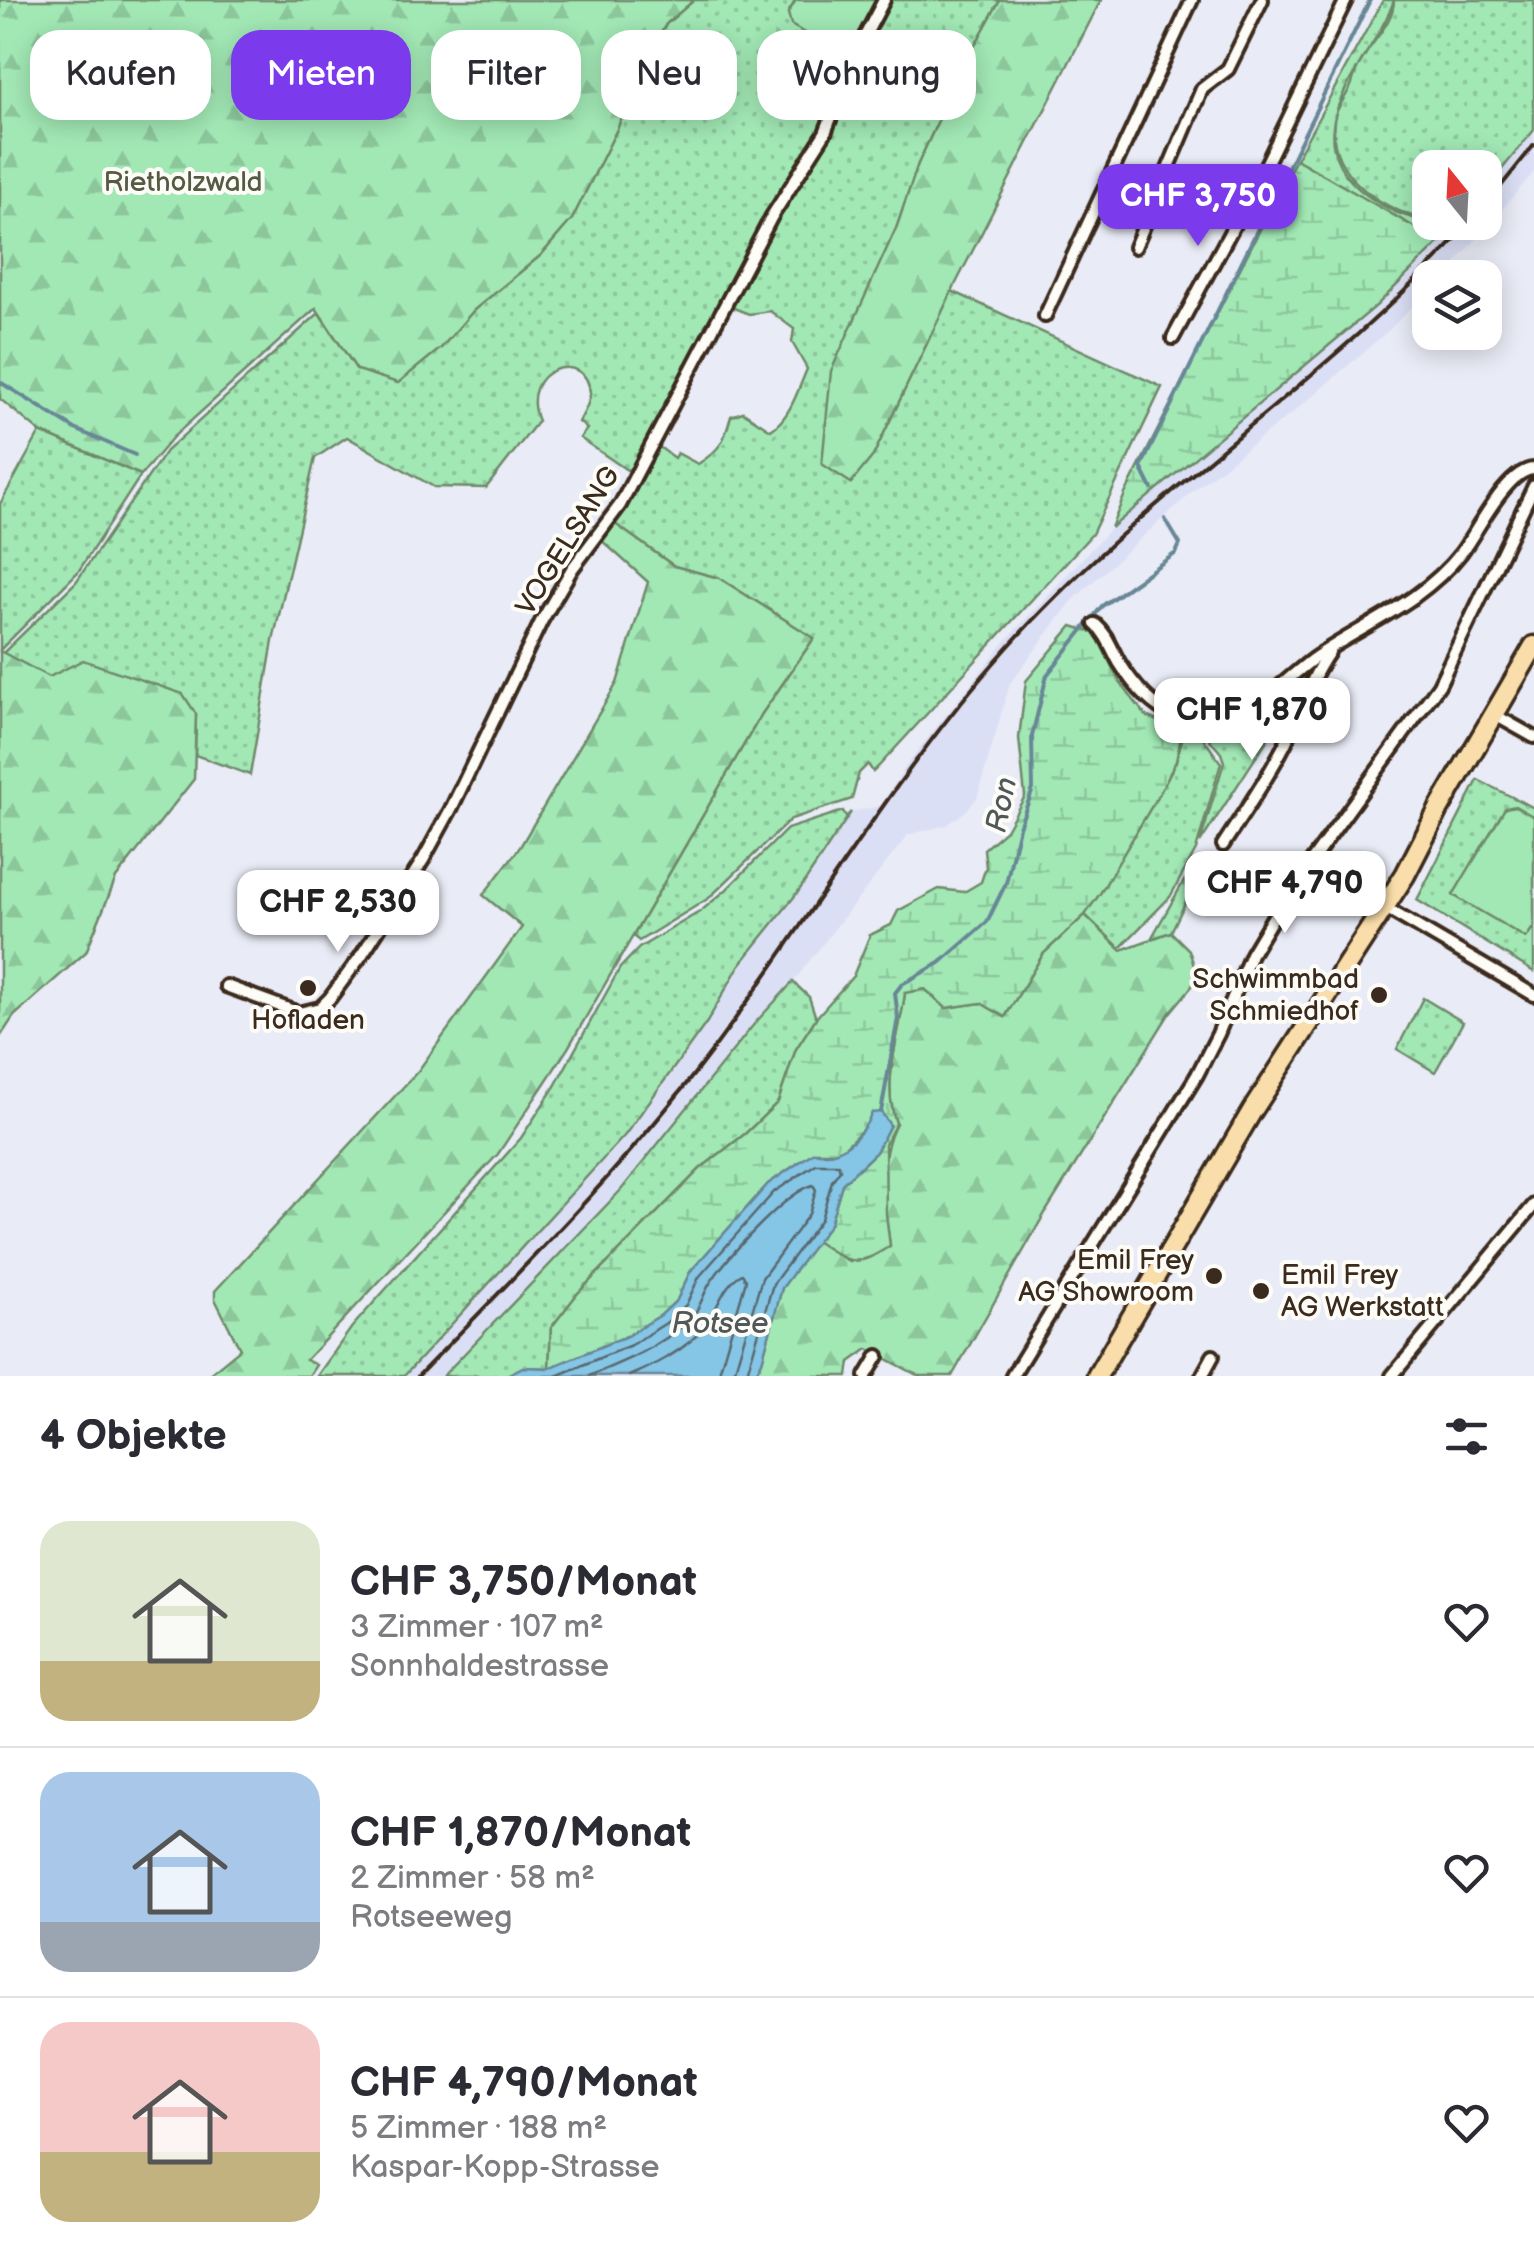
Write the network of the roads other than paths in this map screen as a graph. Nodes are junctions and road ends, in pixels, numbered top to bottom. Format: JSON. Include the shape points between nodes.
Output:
{"nodes":[{"id":1,"x":884,"y":0,"type":"edge"},
{"id":2,"x":1192,"y":0,"type":"edge"},
{"id":3,"x":1262,"y":0,"type":"edge"},
{"id":4,"x":1346,"y":0,"type":"edge"},
{"id":5,"x":1136,"y":247,"type":"dead end"},
{"id":6,"x":1045,"y":316,"type":"dead end"},
{"id":7,"x":1173,"y":338,"type":"dead end"},
{"id":8,"x":1534,"y":469,"type":"edge"},
{"id":9,"x":1534,"y":486,"type":"edge"},
{"id":10,"x":1095,"y":624,"type":"dead end"},
{"id":11,"x":1534,"y":646,"type":"edge"},
{"id":12,"x":1332,"y":648,"type":"junction"},
{"id":13,"x":1495,"y":716,"type":"junction"},
{"id":14,"x":1534,"y":738,"type":"edge"},
{"id":15,"x":1223,"y":844,"type":"dead end"},
{"id":16,"x":1384,"y":907,"type":"junction"},
{"id":17,"x":226,"y":986,"type":"dead end"},
{"id":18,"x":1534,"y":995,"type":"edge"},
{"id":19,"x":1534,"y":1205,"type":"edge"},
{"id":20,"x":878,"y":1356,"type":"dead end"},
{"id":21,"x":1213,"y":1356,"type":"dead end"},
{"id":22,"x":866,"y":1376,"type":"edge"},
{"id":23,"x":1012,"y":1376,"type":"edge"},
{"id":24,"x":1097,"y":1376,"type":"edge"},
{"id":25,"x":1202,"y":1376,"type":"edge"},
{"id":26,"x":1392,"y":1376,"type":"edge"}],
"edges":[{"from":1,"to":17,"type":"street","name":"VOGELSANG","via":[[825,133],[754,250],[620,505],[541,622],[451,809],[362,956],[320,1008],[299,1013]]},
{"from":2,"to":6,"type":"street"},
{"from":3,"to":5,"type":"street","via":[[1228,69],[1202,90]]},
{"from":4,"to":7,"type":"street"},
{"from":8,"to":12,"type":"street","via":[[1512,480],[1460,555],[1425,590]]},
{"from":9,"to":23,"type":"street","via":[[1439,685],[1284,899],[1251,954],[1197,1076]]},
{"from":10,"to":12,"type":"street","via":[[1150,700],[1177,717],[1209,722],[1246,710]]},
{"from":11,"to":13,"type":"main road"},
{"from":12,"to":15,"type":"street","via":[[1264,784]]},
{"from":13,"to":14,"type":"street"},
{"from":13,"to":16,"type":"main road"},
{"from":16,"to":18,"type":"street"},
{"from":16,"to":24,"type":"main road","via":[[1252,1111]]},
{"from":19,"to":26,"type":"street"},
{"from":20,"to":22,"type":"street"},
{"from":21,"to":25,"type":"street"}]}
